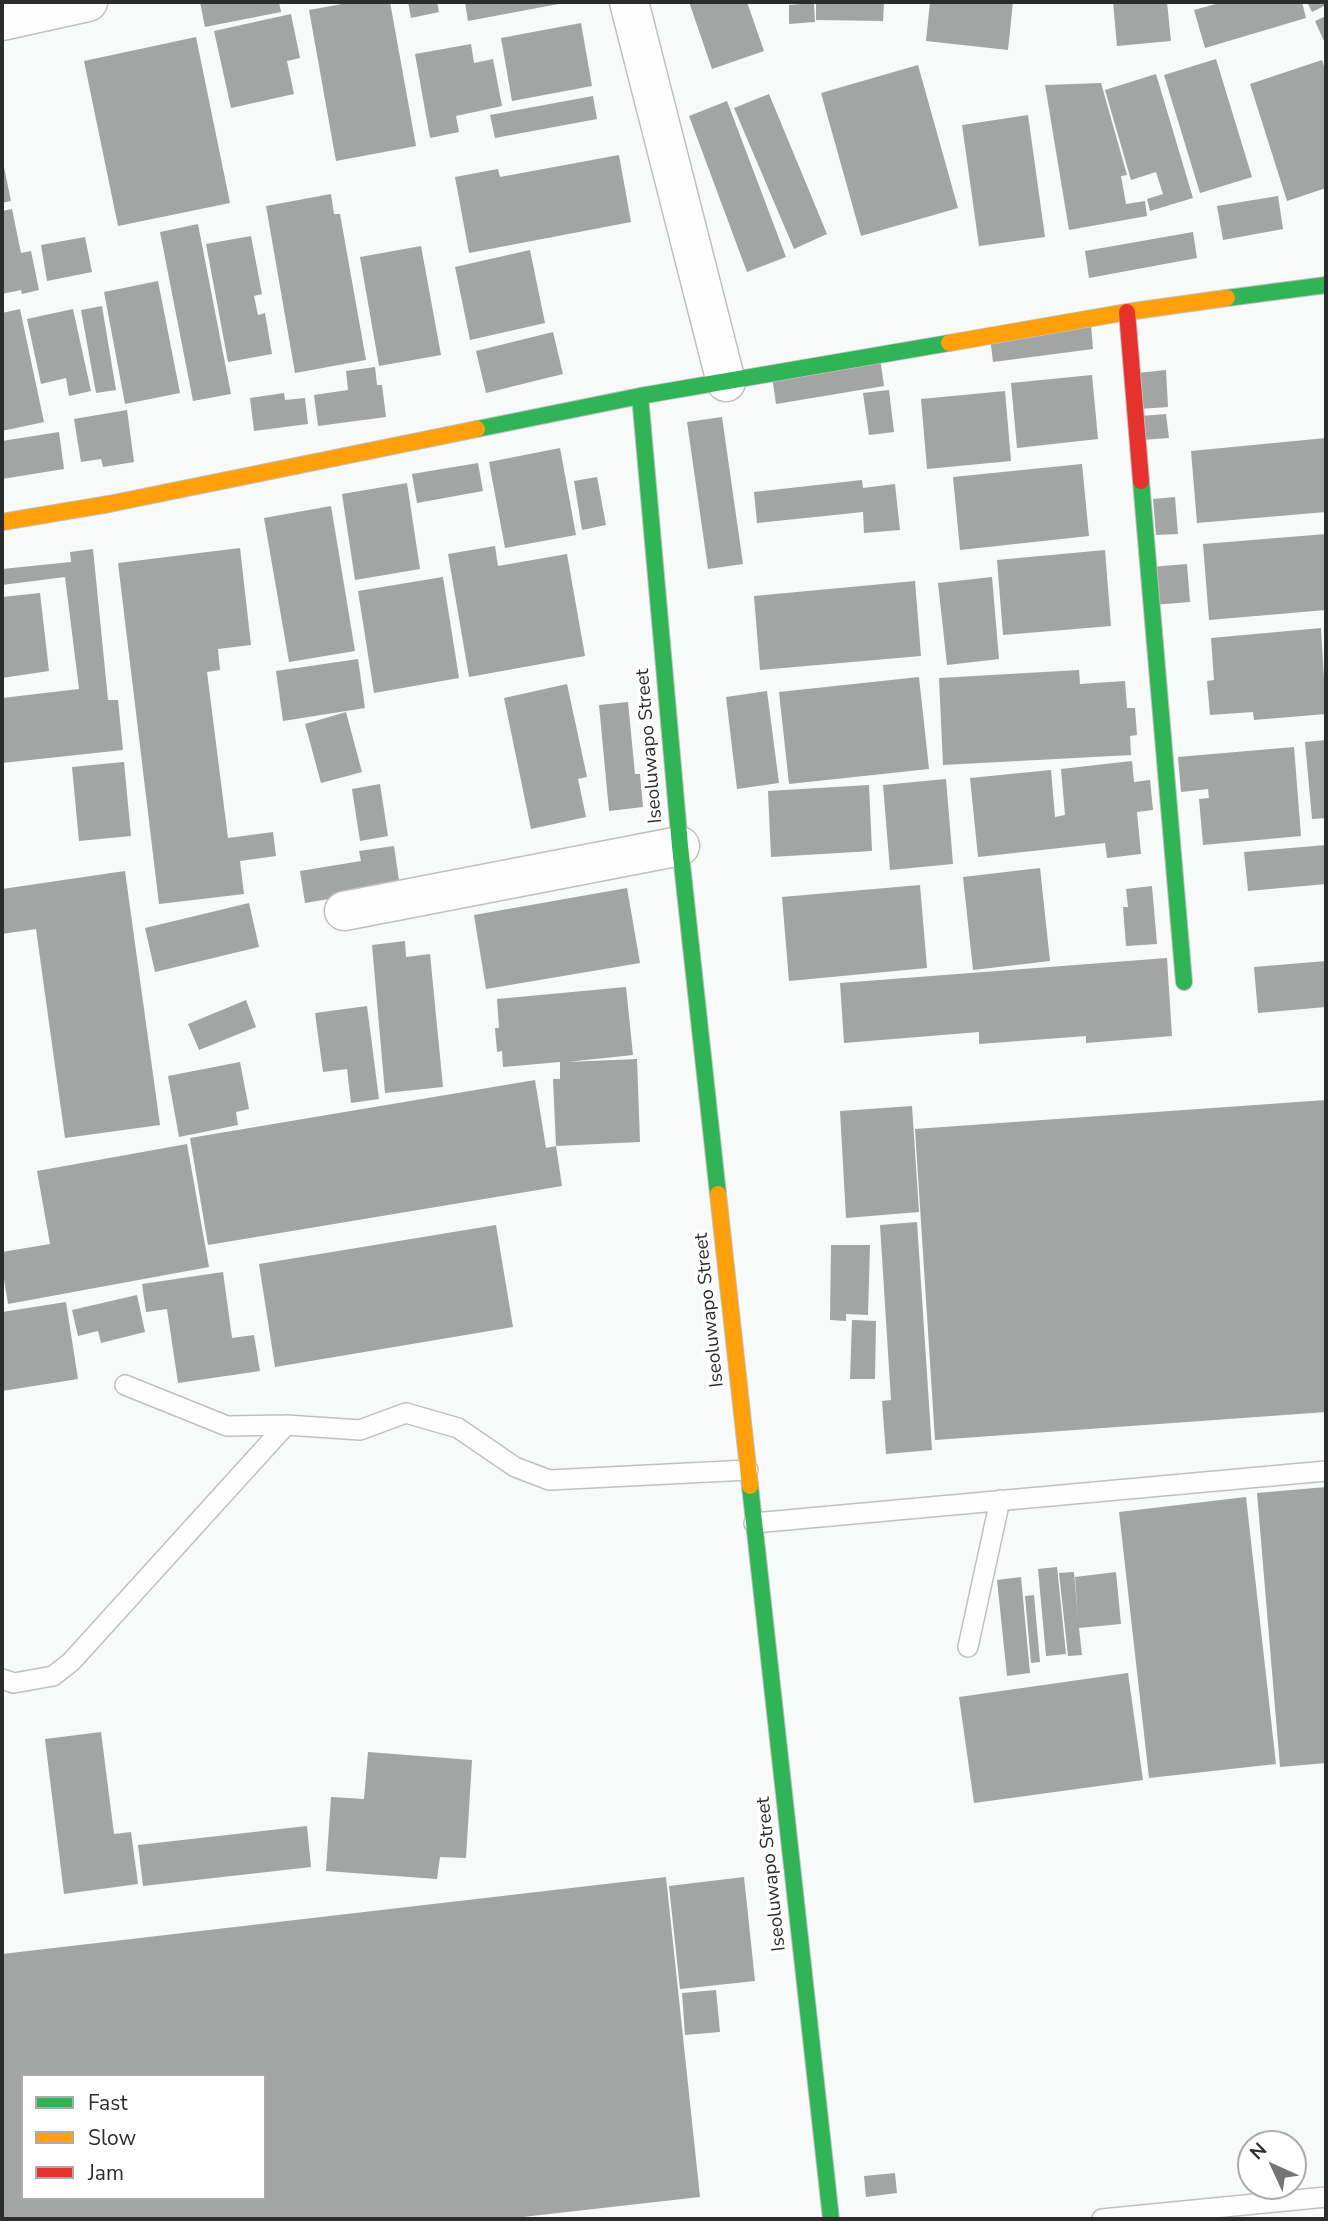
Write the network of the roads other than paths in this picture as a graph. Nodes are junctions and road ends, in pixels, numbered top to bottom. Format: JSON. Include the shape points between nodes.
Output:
{"nodes":[{"id":1,"x":88,"y":2,"type":"edge"},
{"id":2,"x":628,"y":2,"type":"edge"},
{"id":3,"x":2,"y":21,"type":"edge"},
{"id":4,"x":1326,"y":285,"type":"edge"},
{"id":5,"x":1127,"y":312,"type":"junction"},
{"id":6,"x":726,"y":382,"type":"junction"},
{"id":7,"x":640,"y":396,"type":"junction"},
{"id":8,"x":2,"y":522,"type":"edge"},
{"id":9,"x":680,"y":846,"type":"junction"},
{"id":10,"x":344,"y":911,"type":"dead end"},
{"id":11,"x":1184,"y":982,"type":"dead end"},
{"id":12,"x":125,"y":1385,"type":"dead end"},
{"id":13,"x":286,"y":1425,"type":"junction"},
{"id":14,"x":748,"y":1470,"type":"junction"},
{"id":15,"x":1326,"y":1471,"type":"edge"},
{"id":16,"x":1000,"y":1500,"type":"junction"},
{"id":17,"x":754,"y":1523,"type":"junction"},
{"id":18,"x":968,"y":1647,"type":"dead end"},
{"id":19,"x":2,"y":1679,"type":"edge"},
{"id":20,"x":1326,"y":2196,"type":"edge"},
{"id":21,"x":831,"y":2219,"type":"edge"},
{"id":22,"x":1102,"y":2219,"type":"edge"}],
"edges":[{"from":1,"to":3,"type":"street"},
{"from":2,"to":6,"type":"street"},
{"from":4,"to":5,"type":"street"},
{"from":5,"to":6,"type":"street"},
{"from":5,"to":11,"type":"street"},
{"from":6,"to":7,"type":"street"},
{"from":7,"to":8,"type":"street"},
{"from":7,"to":9,"type":"street","name":"Iseoluwapo Street"},
{"from":9,"to":10,"type":"street"},
{"from":9,"to":14,"type":"street","name":"Iseoluwapo Street"},
{"from":12,"to":13,"type":"lane","via":[[228,1426]]},
{"from":13,"to":14,"type":"lane","via":[[360,1430],[406,1413],[458,1428],[515,1467],[549,1480]]},
{"from":13,"to":19,"type":"lane","via":[[71,1662],[52,1676],[14,1684]]},
{"from":14,"to":17,"type":"street","name":"Iseoluwapo Street"},
{"from":15,"to":16,"type":"lane"},
{"from":16,"to":17,"type":"lane"},
{"from":16,"to":18,"type":"lane"},
{"from":17,"to":21,"type":"street","name":"Iseoluwapo Street"},
{"from":20,"to":22,"type":"lane"}]}
